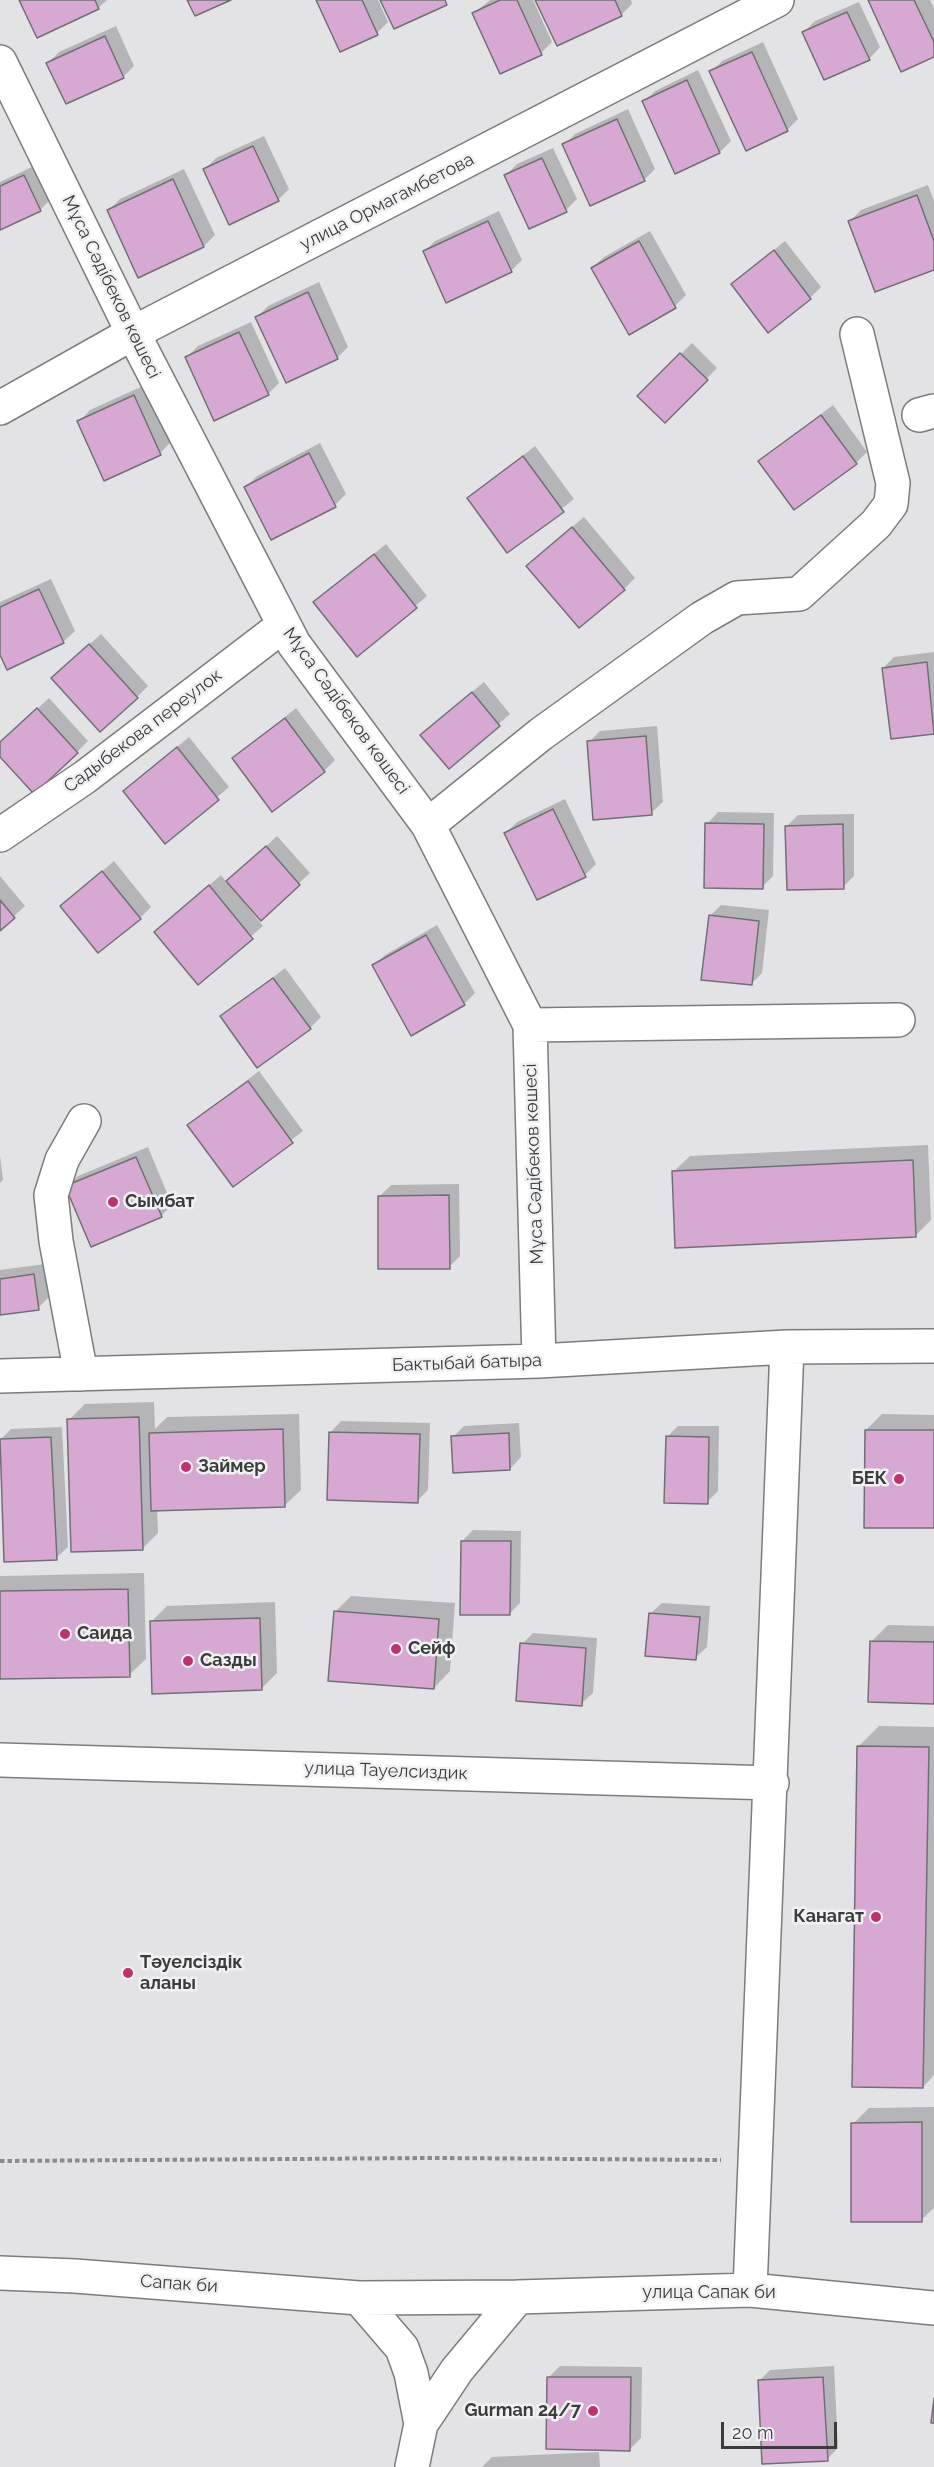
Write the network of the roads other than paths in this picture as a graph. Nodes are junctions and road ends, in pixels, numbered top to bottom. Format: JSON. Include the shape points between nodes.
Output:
{"nodes":[{"id":1,"x":777,"y":0,"type":"edge"},
{"id":2,"x":0,"y":62,"type":"edge"},
{"id":3,"x":133,"y":333,"type":"junction"},
{"id":4,"x":857,"y":334,"type":"dead end"},
{"id":5,"x":0,"y":408,"type":"edge"},
{"id":6,"x":284,"y":625,"type":"junction"},
{"id":7,"x":428,"y":825,"type":"junction"},
{"id":8,"x":0,"y":835,"type":"edge"},
{"id":9,"x":898,"y":1020,"type":"dead end"},
{"id":10,"x":530,"y":1025,"type":"junction"},
{"id":11,"x":84,"y":1121,"type":"dead end"},
{"id":12,"x":934,"y":1346,"type":"edge"},
{"id":13,"x":788,"y":1347,"type":"junction"},
{"id":14,"x":539,"y":1361,"type":"junction"},
{"id":15,"x":81,"y":1374,"type":"junction"},
{"id":16,"x":0,"y":1376,"type":"edge"},
{"id":17,"x":0,"y":1760,"type":"edge"},
{"id":18,"x":772,"y":1783,"type":"junction"},
{"id":19,"x":0,"y":2273,"type":"edge"},
{"id":20,"x":750,"y":2290,"type":"junction"},
{"id":21,"x":518,"y":2297,"type":"junction"},
{"id":22,"x":359,"y":2298,"type":"junction"},
{"id":23,"x":934,"y":2308,"type":"edge"},
{"id":24,"x":421,"y":2424,"type":"junction"},
{"id":25,"x":412,"y":2467,"type":"edge"}],
"edges":[{"from":1,"to":3,"type":"street","name":"улица Ормагамбетова"},
{"from":2,"to":3,"type":"street","name":"Мұса Сәдібеков көшесі"},
{"from":3,"to":5,"type":"street","name":"улица Ормагамбетова"},
{"from":3,"to":6,"type":"street","name":"Мұса Сәдібеков көшесі"},
{"from":4,"to":7,"type":"street","via":[[894,483],[891,504],[876,524],[799,594],[737,598],[702,618],[541,734]]},
{"from":6,"to":7,"type":"street","name":"Мұса Сәдібеков көшесі"},
{"from":6,"to":8,"type":"street","name":"Садыбекова переулок","via":[[85,777]]},
{"from":7,"to":10,"type":"street","name":"Мұса Сәдібеков көшесі"},
{"from":9,"to":10,"type":"street"},
{"from":10,"to":14,"type":"street","name":"Мұса Сәдібеков көшесі"},
{"from":11,"to":15,"type":"street","via":[[62,1160],[51,1195]]},
{"from":12,"to":13,"type":"street","name":"Бактыбай батыра"},
{"from":13,"to":14,"type":"street","name":"Бактыбай батыра"},
{"from":13,"to":18,"type":"street"},
{"from":14,"to":15,"type":"street","name":"Бактыбай батыра"},
{"from":15,"to":16,"type":"street","name":"Бактыбай батыра"},
{"from":17,"to":18,"type":"street","name":"улица Тауелсиздик"},
{"from":18,"to":20,"type":"street"},
{"from":19,"to":22,"type":"street","name":"Сапак би"},
{"from":20,"to":21,"type":"street","name":"улица Сапак би"},
{"from":20,"to":23,"type":"street","name":"улица Сапак би"},
{"from":21,"to":22,"type":"street","name":"Сапак би"},
{"from":21,"to":24,"type":"street","via":[[457,2370]]},
{"from":22,"to":24,"type":"street","via":[[402,2348]]},
{"from":24,"to":25,"type":"street"}]}
